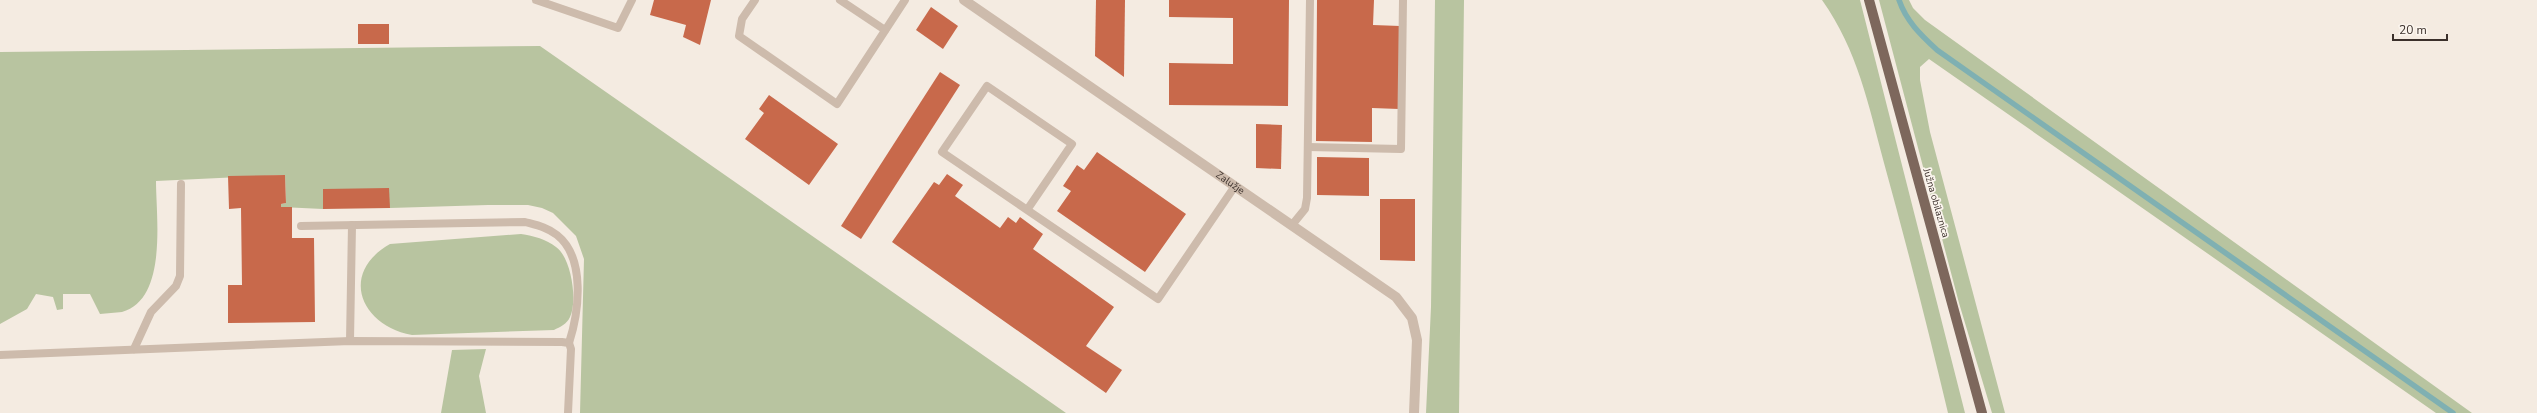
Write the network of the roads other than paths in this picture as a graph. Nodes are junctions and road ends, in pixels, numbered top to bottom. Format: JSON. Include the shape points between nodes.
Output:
{"nodes":[{"id":1,"x":536,"y":0,"type":"edge"},
{"id":2,"x":632,"y":0,"type":"edge"},
{"id":3,"x":755,"y":0,"type":"edge"},
{"id":4,"x":840,"y":0,"type":"edge"},
{"id":5,"x":905,"y":0,"type":"edge"},
{"id":6,"x":964,"y":0,"type":"edge"},
{"id":7,"x":1310,"y":0,"type":"edge"},
{"id":8,"x":1403,"y":0,"type":"edge"},
{"id":9,"x":1869,"y":0,"type":"edge"},
{"id":10,"x":885,"y":30,"type":"junction"},
{"id":11,"x":1308,"y":147,"type":"junction"},
{"id":12,"x":181,"y":184,"type":"dead end"},
{"id":13,"x":1235,"y":186,"type":"junction"},
{"id":14,"x":1027,"y":210,"type":"junction"},
{"id":15,"x":352,"y":225,"type":"junction"},
{"id":16,"x":1292,"y":225,"type":"junction"},
{"id":17,"x":301,"y":226,"type":"dead end"},
{"id":18,"x":350,"y":341,"type":"junction"},
{"id":19,"x":569,"y":343,"type":"junction"},
{"id":20,"x":134,"y":350,"type":"junction"},
{"id":21,"x":0,"y":355,"type":"edge"},
{"id":22,"x":568,"y":413,"type":"edge"},
{"id":23,"x":1414,"y":413,"type":"edge"},
{"id":24,"x":1982,"y":413,"type":"edge"}],
"edges":[{"from":1,"to":2,"type":"lane","via":[[618,28]]},
{"from":3,"to":10,"type":"lane","via":[[742,19],[739,36],[837,104]]},
{"from":4,"to":10,"type":"lane"},
{"from":5,"to":10,"type":"lane"},
{"from":6,"to":13,"type":"street","name":"Zalužje"},
{"from":7,"to":11,"type":"lane"},
{"from":8,"to":11,"type":"lane","via":[[1401,149]]},
{"from":9,"to":24,"type":"main road","name":"Južna obilaznica"},
{"from":11,"to":16,"type":"lane","via":[[1305,209]]},
{"from":12,"to":20,"type":"lane","via":[[180,276],[176,286],[151,312]]},
{"from":13,"to":14,"type":"lane","via":[[1158,299]]},
{"from":13,"to":16,"type":"street","name":"Zalužje"},
{"from":14,"to":14,"type":"lane","via":[[942,152],[987,86],[1072,144]]},
{"from":15,"to":17,"type":"lane"},
{"from":15,"to":18,"type":"lane"},
{"from":15,"to":19,"type":"lane","via":[[525,222],[544,227],[564,242],[572,257],[576,278],[576,319]]},
{"from":16,"to":23,"type":"street","name":"Zalužje","via":[[1396,297],[1412,318],[1417,340]]},
{"from":18,"to":19,"type":"lane"},
{"from":18,"to":20,"type":"lane"},
{"from":19,"to":22,"type":"lane","via":[[572,349]]},
{"from":20,"to":21,"type":"lane"}]}
